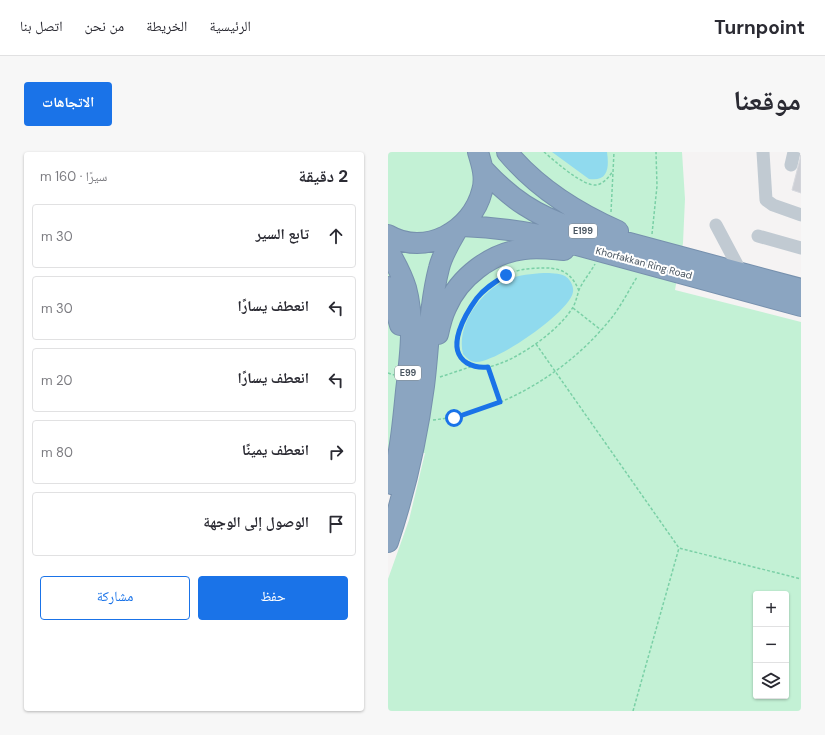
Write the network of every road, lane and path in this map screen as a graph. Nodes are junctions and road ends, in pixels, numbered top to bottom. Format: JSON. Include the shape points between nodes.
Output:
{"nodes":[{"id":1,"x":507,"y":152,"type":"edge"},
{"id":2,"x":544,"y":152,"type":"edge"},
{"id":3,"x":614,"y":152,"type":"edge"},
{"id":4,"x":656,"y":152,"type":"edge"},
{"id":5,"x":763,"y":152,"type":"edge"},
{"id":6,"x":794,"y":152,"type":"edge"},
{"id":7,"x":481,"y":161,"type":"edge"},
{"id":8,"x":791,"y":165,"type":"dead end"},
{"id":9,"x":613,"y":171,"type":"junction"},
{"id":10,"x":612,"y":212,"type":"dead end"},
{"id":11,"x":801,"y":215,"type":"edge"},
{"id":12,"x":716,"y":225,"type":"dead end"},
{"id":13,"x":460,"y":228,"type":"junction"},
{"id":14,"x":388,"y":235,"type":"edge"},
{"id":15,"x":651,"y":236,"type":"dead end"},
{"id":16,"x":758,"y":236,"type":"dead end"},
{"id":17,"x":800,"y":245,"type":"edge"},
{"id":18,"x":584,"y":247,"type":"junction"},
{"id":19,"x":388,"y":250,"type":"edge"},
{"id":20,"x":698,"y":262,"type":"junction"},
{"id":21,"x":595,"y":265,"type":"dead end"},
{"id":22,"x":742,"y":274,"type":"junction"},
{"id":23,"x":637,"y":278,"type":"dead end"},
{"id":24,"x":388,"y":286,"type":"edge"},
{"id":25,"x":801,"y":289,"type":"edge"},
{"id":26,"x":579,"y":291,"type":"junction"},
{"id":27,"x":801,"y":306,"type":"edge"},
{"id":28,"x":573,"y":308,"type":"junction"},
{"id":29,"x":601,"y":330,"type":"junction"},
{"id":30,"x":536,"y":344,"type":"junction"},
{"id":31,"x":472,"y":366,"type":"junction"},
{"id":32,"x":488,"y":367,"type":"junction"},
{"id":33,"x":434,"y":370,"type":"junction"},
{"id":34,"x":556,"y":372,"type":"junction"},
{"id":35,"x":388,"y":373,"type":"edge"},
{"id":36,"x":394,"y":375,"type":"dead end"},
{"id":37,"x":500,"y":402,"type":"junction"},
{"id":38,"x":432,"y":421,"type":"dead end"},
{"id":39,"x":403,"y":422,"type":"junction"},
{"id":40,"x":388,"y":498,"type":"edge"},
{"id":41,"x":388,"y":542,"type":"edge"},
{"id":42,"x":679,"y":548,"type":"junction"},
{"id":43,"x":801,"y":579,"type":"edge"},
{"id":44,"x":633,"y":711,"type":"edge"}],
"edges":[{"from":1,"to":20,"type":"highway","via":[[532,178],[560,200],[632,237]]},
{"from":2,"to":9,"type":"path","via":[[572,174],[591,184],[603,182]]},
{"from":3,"to":9,"type":"path"},
{"from":4,"to":15,"type":"path","via":[[657,186]]},
{"from":5,"to":11,"type":"street","via":[[766,200]]},
{"from":6,"to":8,"type":"street"},
{"from":7,"to":13,"type":"highway","via":[[480,197],[475,210]]},
{"from":7,"to":20,"type":"highway","name":"Khorfakkan Ring Road","number":"E199","via":[[498,185],[533,211],[553,221]]},
{"from":9,"to":10,"type":"path"},
{"from":12,"to":22,"type":"street"},
{"from":13,"to":14,"type":"highway","via":[[438,240],[416,243]]},
{"from":13,"to":18,"type":"highway","name":"Khorfakkan Ring Road","number":"E199","via":[[488,227],[514,230]]},
{"from":13,"to":33,"type":"highway","number":"E99","via":[[442,259],[430,315]]},
{"from":16,"to":17,"type":"street"},
{"from":18,"to":27,"type":"highway","name":"Khorfakkan Ring Road","number":"E199"},
{"from":18,"to":33,"type":"highway","via":[[571,251],[533,248],[512,252],[492,260],[473,272],[457,289],[442,316],[435,346]]},
{"from":19,"to":39,"type":"highway","number":"E99","via":[[406,288],[410,319],[410,355]]},
{"from":20,"to":22,"type":"highway","name":"Khorfakkan Ring Road","number":"E199"},
{"from":21,"to":26,"type":"path"},
{"from":22,"to":25,"type":"highway","name":"Khorfakkan Ring Road","number":"E199"},
{"from":23,"to":29,"type":"path","via":[[614,315]]},
{"from":24,"to":39,"type":"highway","via":[[400,321]]},
{"from":26,"to":28,"type":"path"},
{"from":26,"to":31,"type":"path","via":[[567,272],[542,267],[506,275],[491,284],[468,311],[459,332],[459,355]]},
{"from":28,"to":29,"type":"path"},
{"from":28,"to":30,"type":"path"},
{"from":29,"to":34,"type":"path"},
{"from":30,"to":32,"type":"path"},
{"from":30,"to":34,"type":"path"},
{"from":31,"to":32,"type":"path"},
{"from":31,"to":33,"type":"path"},
{"from":32,"to":37,"type":"path"},
{"from":33,"to":41,"type":"highway","number":"E99","via":[[423,393],[408,474]]},
{"from":34,"to":37,"type":"path"},
{"from":34,"to":42,"type":"path"},
{"from":35,"to":36,"type":"path"},
{"from":37,"to":38,"type":"path","via":[[454,418]]},
{"from":39,"to":40,"type":"highway","number":"E99"},
{"from":42,"to":43,"type":"path"},
{"from":42,"to":44,"type":"path"}]}
